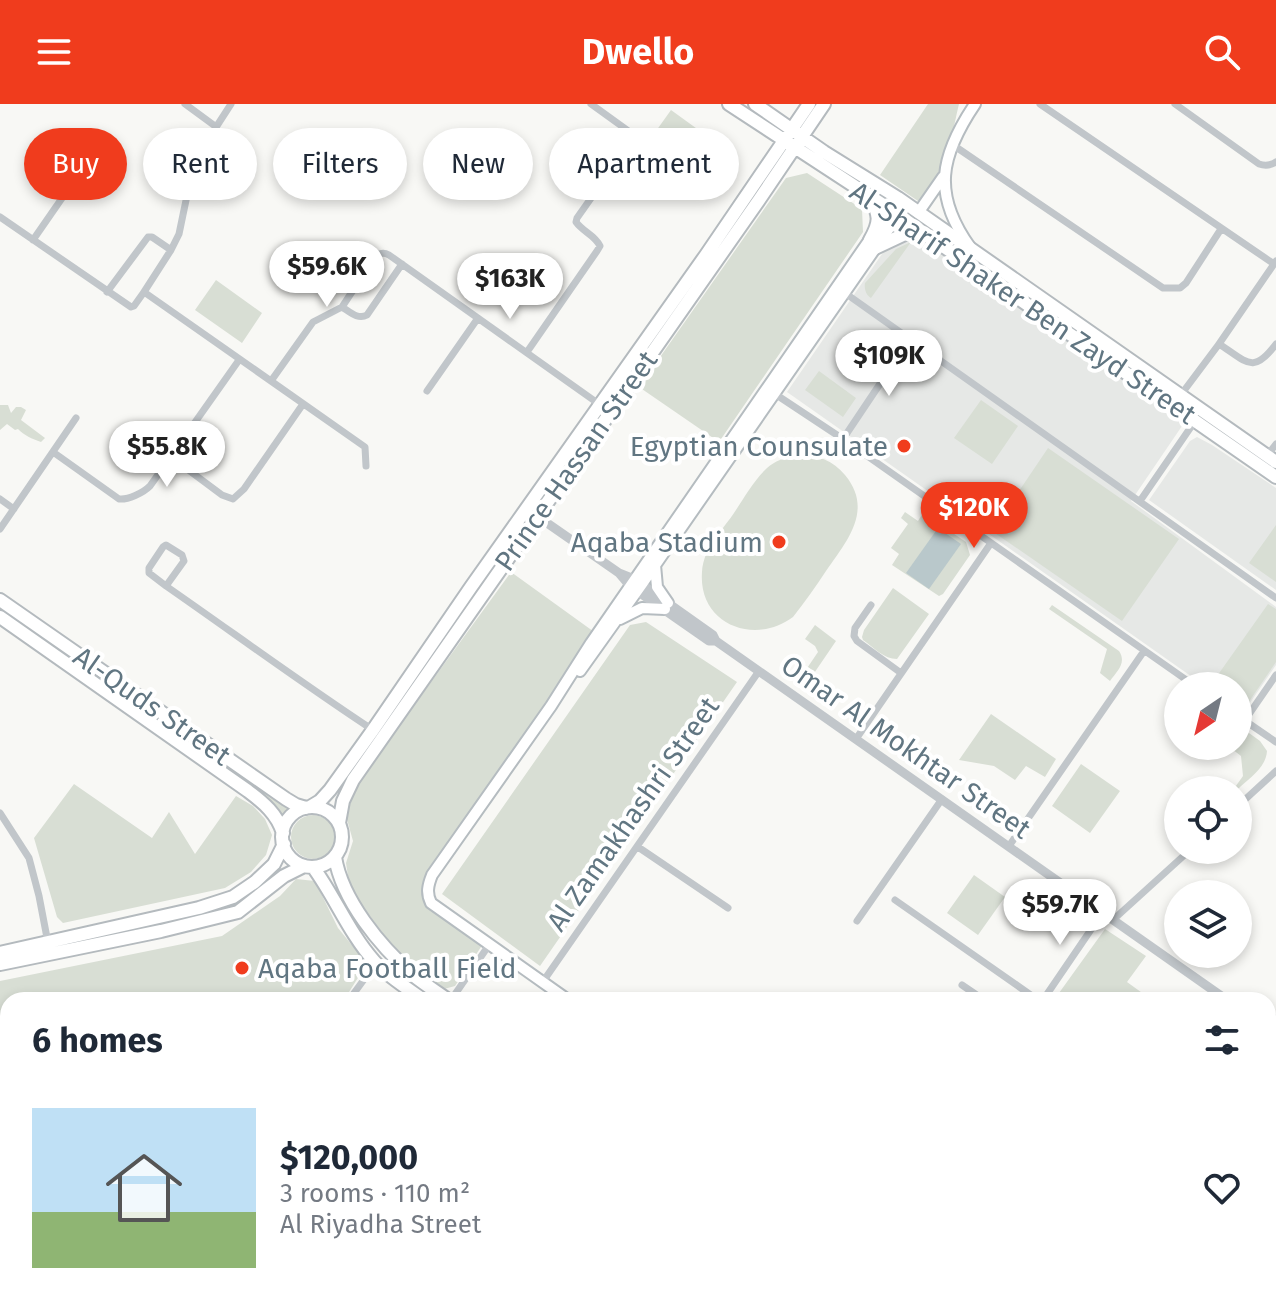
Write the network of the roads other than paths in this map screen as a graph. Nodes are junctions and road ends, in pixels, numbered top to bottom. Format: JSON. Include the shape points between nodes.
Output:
{"nodes":[{"id":1,"x":185,"y":104,"type":"edge"},
{"id":2,"x":231,"y":104,"type":"edge"},
{"id":3,"x":591,"y":104,"type":"edge"},
{"id":4,"x":729,"y":104,"type":"edge"},
{"id":5,"x":755,"y":104,"type":"edge"},
{"id":6,"x":824,"y":104,"type":"edge"},
{"id":7,"x":975,"y":104,"type":"edge"},
{"id":8,"x":1040,"y":104,"type":"edge"},
{"id":9,"x":1175,"y":104,"type":"edge"},
{"id":10,"x":809,"y":110,"type":"edge"},
{"id":11,"x":768,"y":113,"type":"junction"},
{"id":12,"x":758,"y":124,"type":"junction"},
{"id":13,"x":215,"y":126,"type":"junction"},
{"id":14,"x":793,"y":138,"type":"junction"},
{"id":15,"x":953,"y":145,"type":"junction"},
{"id":16,"x":820,"y":157,"type":"junction"},
{"id":17,"x":1276,"y":162,"type":"edge"},
{"id":18,"x":776,"y":164,"type":"junction"},
{"id":19,"x":943,"y":177,"type":"junction"},
{"id":20,"x":871,"y":197,"type":"junction"},
{"id":21,"x":61,"y":200,"type":"edge"},
{"id":22,"x":898,"y":207,"type":"junction"},
{"id":23,"x":918,"y":213,"type":"junction"},
{"id":24,"x":0,"y":217,"type":"edge"},
{"id":25,"x":1221,"y":229,"type":"junction"},
{"id":26,"x":923,"y":232,"type":"junction"},
{"id":27,"x":33,"y":240,"type":"junction"},
{"id":28,"x":873,"y":244,"type":"junction"},
{"id":29,"x":171,"y":250,"type":"junction"},
{"id":30,"x":973,"y":251,"type":"junction"},
{"id":31,"x":1275,"y":262,"type":"edge"},
{"id":32,"x":402,"y":264,"type":"junction"},
{"id":33,"x":107,"y":292,"type":"junction"},
{"id":34,"x":144,"y":292,"type":"junction"},
{"id":35,"x":845,"y":293,"type":"junction"},
{"id":36,"x":342,"y":307,"type":"junction"},
{"id":37,"x":478,"y":318,"type":"junction"},
{"id":38,"x":910,"y":339,"type":"junction"},
{"id":39,"x":651,"y":343,"type":"junction"},
{"id":40,"x":1219,"y":344,"type":"junction"},
{"id":41,"x":1276,"y":344,"type":"edge"},
{"id":42,"x":527,"y":352,"type":"junction"},
{"id":43,"x":1113,"y":356,"type":"junction"},
{"id":44,"x":1272,"y":357,"type":"edge"},
{"id":45,"x":239,"y":360,"type":"junction"},
{"id":46,"x":271,"y":381,"type":"junction"},
{"id":47,"x":427,"y":391,"type":"dead end"},
{"id":48,"x":771,"y":391,"type":"junction"},
{"id":49,"x":1180,"y":396,"type":"junction"},
{"id":50,"x":303,"y":404,"type":"junction"},
{"id":51,"x":599,"y":404,"type":"junction"},
{"id":52,"x":76,"y":418,"type":"dead end"},
{"id":53,"x":1195,"y":421,"type":"junction"},
{"id":54,"x":843,"y":439,"type":"junction"},
{"id":55,"x":1276,"y":444,"type":"edge"},
{"id":56,"x":53,"y":452,"type":"junction"},
{"id":57,"x":171,"y":457,"type":"junction"},
{"id":58,"x":1272,"y":459,"type":"edge"},
{"id":59,"x":366,"y":466,"type":"dead end"},
{"id":60,"x":1276,"y":477,"type":"edge"},
{"id":61,"x":0,"y":499,"type":"edge"},
{"id":62,"x":1140,"y":501,"type":"junction"},
{"id":63,"x":14,"y":509,"type":"junction"},
{"id":64,"x":537,"y":516,"type":"junction"},
{"id":65,"x":0,"y":529,"type":"edge"},
{"id":66,"x":991,"y":543,"type":"junction"},
{"id":67,"x":655,"y":564,"type":"junction"},
{"id":68,"x":481,"y":585,"type":"junction"},
{"id":69,"x":636,"y":585,"type":"junction"},
{"id":70,"x":166,"y":586,"type":"junction"},
{"id":71,"x":1276,"y":598,"type":"edge"},
{"id":72,"x":0,"y":600,"type":"edge"},
{"id":73,"x":871,"y":605,"type":"dead end"},
{"id":74,"x":666,"y":606,"type":"junction"},
{"id":75,"x":0,"y":617,"type":"edge"},
{"id":76,"x":615,"y":622,"type":"junction"},
{"id":77,"x":1144,"y":651,"type":"junction"},
{"id":78,"x":759,"y":671,"type":"junction"},
{"id":79,"x":1175,"y":672,"type":"edge"},
{"id":80,"x":901,"y":673,"type":"junction"},
{"id":81,"x":1276,"y":675,"type":"edge"},
{"id":82,"x":109,"y":677,"type":"junction"},
{"id":83,"x":101,"y":688,"type":"junction"},
{"id":84,"x":1252,"y":704,"type":"edge"},
{"id":85,"x":551,"y":706,"type":"junction"},
{"id":86,"x":1252,"y":726,"type":"edge"},
{"id":87,"x":373,"y":730,"type":"junction"},
{"id":88,"x":856,"y":739,"type":"junction"},
{"id":89,"x":1276,"y":742,"type":"edge"},
{"id":90,"x":1276,"y":771,"type":"edge"},
{"id":91,"x":1252,"y":793,"type":"edge"},
{"id":92,"x":942,"y":799,"type":"junction"},
{"id":93,"x":308,"y":808,"type":"junction"},
{"id":94,"x":0,"y":813,"type":"edge"},
{"id":95,"x":339,"y":823,"type":"junction"},
{"id":96,"x":283,"y":838,"type":"junction"},
{"id":97,"x":1009,"y":846,"type":"junction"},
{"id":98,"x":638,"y":847,"type":"junction"},
{"id":99,"x":335,"y":857,"type":"junction"},
{"id":100,"x":1175,"y":864,"type":"edge"},
{"id":101,"x":308,"y":866,"type":"junction"},
{"id":102,"x":895,"y":900,"type":"dead end"},
{"id":103,"x":728,"y":908,"type":"dead end"},
{"id":104,"x":1103,"y":912,"type":"junction"},
{"id":105,"x":1114,"y":919,"type":"junction"},
{"id":106,"x":857,"y":921,"type":"dead end"},
{"id":107,"x":489,"y":945,"type":"junction"},
{"id":108,"x":50,"y":948,"type":"junction"},
{"id":109,"x":0,"y":953,"type":"edge"},
{"id":110,"x":376,"y":963,"type":"junction"},
{"id":111,"x":0,"y":964,"type":"edge"},
{"id":112,"x":542,"y":983,"type":"junction"},
{"id":113,"x":962,"y":985,"type":"dead end"},
{"id":114,"x":355,"y":992,"type":"edge"},
{"id":115,"x":414,"y":992,"type":"edge"},
{"id":116,"x":438,"y":992,"type":"edge"},
{"id":117,"x":456,"y":992,"type":"edge"},
{"id":118,"x":556,"y":992,"type":"edge"},
{"id":119,"x":972,"y":992,"type":"edge"},
{"id":120,"x":1028,"y":992,"type":"edge"},
{"id":121,"x":1046,"y":992,"type":"edge"},
{"id":122,"x":1216,"y":992,"type":"edge"}],
"edges":[{"from":1,"to":13,"type":"street"},
{"from":2,"to":13,"type":"street"},
{"from":3,"to":42,"type":"street","via":[[634,135],[577,218],[600,246]]},
{"from":4,"to":12,"type":"main road","name":"Al-Sharif Shaker Ben Zayd Street"},
{"from":5,"to":11,"type":"main road","name":"Al-Sharif Shaker Ben Zayd Street"},
{"from":6,"to":10,"type":"main road","name":"Prince Hassan Street"},
{"from":7,"to":15,"type":"main road"},
{"from":8,"to":25,"type":"street"},
{"from":9,"to":17,"type":"street","via":[[1259,164]]},
{"from":10,"to":11,"type":"main road"},
{"from":10,"to":14,"type":"main road","name":"Prince Hassan Street"},
{"from":10,"to":16,"type":"main road"},
{"from":11,"to":14,"type":"main road","name":"Al-Sharif Shaker Ben Zayd Street"},
{"from":12,"to":14,"type":"main road","name":"Al-Sharif Shaker Ben Zayd Street"},
{"from":12,"to":18,"type":"main road"},
{"from":13,"to":29,"type":"street","via":[[194,166]]},
{"from":14,"to":16,"type":"main road","name":"Al-Sharif Shaker Ben Zayd Street"},
{"from":14,"to":18,"type":"main road","name":"Prince Hassan Street"},
{"from":15,"to":19,"type":"main road"},
{"from":15,"to":25,"type":"street","via":[[1163,288],[1186,283]]},
{"from":16,"to":18,"type":"main road"},
{"from":16,"to":20,"type":"main road","name":"Al-Sharif Shaker Ben Zayd Street"},
{"from":16,"to":22,"type":"main road","name":"Al-Sharif Shaker Ben Zayd Street"},
{"from":18,"to":39,"type":"main road","name":"Prince Hassan Street"},
{"from":19,"to":23,"type":"main road"},
{"from":19,"to":30,"type":"main road","via":[[951,215]]},
{"from":20,"to":22,"type":"main road","name":"Al-Sharif Shaker Ben Zayd Street"},
{"from":20,"to":28,"type":"main road","via":[[878,213]]},
{"from":21,"to":27,"type":"street"},
{"from":22,"to":23,"type":"main road","name":"Al-Sharif Shaker Ben Zayd Street"},
{"from":22,"to":26,"type":"main road","name":"Al-Sharif Shaker Ben Zayd Street"},
{"from":22,"to":28,"type":"main road"},
{"from":23,"to":30,"type":"main road","name":"Al-Sharif Shaker Ben Zayd Street"},
{"from":24,"to":27,"type":"street"},
{"from":25,"to":31,"type":"street"},
{"from":26,"to":28,"type":"main road"},
{"from":26,"to":43,"type":"main road","name":"Al-Sharif Shaker Ben Zayd Street"},
{"from":27,"to":33,"type":"street"},
{"from":28,"to":35,"type":"main road"},
{"from":28,"to":48,"type":"main road"},
{"from":29,"to":33,"type":"street","via":[[148,237]]},
{"from":29,"to":34,"type":"street"},
{"from":30,"to":43,"type":"main road","name":"Al-Sharif Shaker Ben Zayd Street"},
{"from":31,"to":40,"type":"street"},
{"from":32,"to":36,"type":"street","via":[[367,315],[357,316]]},
{"from":32,"to":36,"type":"street","via":[[379,254]]},
{"from":32,"to":37,"type":"street"},
{"from":33,"to":34,"type":"street","via":[[132,308]]},
{"from":34,"to":45,"type":"street"},
{"from":35,"to":38,"type":"street"},
{"from":35,"to":48,"type":"main road"},
{"from":36,"to":46,"type":"street","via":[[313,322]]},
{"from":37,"to":42,"type":"street"},
{"from":37,"to":47,"type":"street"},
{"from":38,"to":54,"type":"street"},
{"from":38,"to":62,"type":"street"},
{"from":39,"to":51,"type":"main road","name":"Prince Hassan Street"},
{"from":39,"to":64,"type":"main road","name":"Prince Hassan Street"},
{"from":40,"to":44,"type":"street","via":[[1254,364]]},
{"from":40,"to":49,"type":"street"},
{"from":41,"to":44,"type":"street"},
{"from":42,"to":51,"type":"street"},
{"from":43,"to":49,"type":"main road","name":"Al-Sharif Shaker Ben Zayd Street"},
{"from":43,"to":53,"type":"main road","name":"Al-Sharif Shaker Ben Zayd Street"},
{"from":45,"to":46,"type":"street"},
{"from":45,"to":57,"type":"street"},
{"from":46,"to":50,"type":"street"},
{"from":48,"to":54,"type":"street"},
{"from":48,"to":67,"type":"main road"},
{"from":48,"to":69,"type":"main road"},
{"from":49,"to":58,"type":"main road","name":"Al-Sharif Shaker Ben Zayd Street"},
{"from":50,"to":57,"type":"street","via":[[233,499]]},
{"from":50,"to":59,"type":"street","via":[[365,447]]},
{"from":51,"to":68,"type":"main road","name":"Prince Hassan Street"},
{"from":52,"to":56,"type":"street"},
{"from":53,"to":60,"type":"main road","name":"Al-Sharif Shaker Ben Zayd Street"},
{"from":53,"to":62,"type":"street"},
{"from":54,"to":66,"type":"street"},
{"from":55,"to":58,"type":"street"},
{"from":56,"to":57,"type":"street","via":[[121,499],[148,489]]},
{"from":56,"to":63,"type":"street"},
{"from":61,"to":63,"type":"street"},
{"from":62,"to":71,"type":"street"},
{"from":63,"to":65,"type":"street"},
{"from":64,"to":68,"type":"main road","name":"Prince Hassan Street"},
{"from":64,"to":69,"type":"street","name":"Omar Al Mokhtar Street"},
{"from":66,"to":77,"type":"street"},
{"from":66,"to":80,"type":"street"},
{"from":67,"to":69,"type":"main road"},
{"from":67,"to":74,"type":"main road"},
{"from":68,"to":87,"type":"main road","name":"Prince Hassan Street"},
{"from":68,"to":95,"type":"main road","name":"Prince Hassan Street","via":[[353,780]]},
{"from":69,"to":74,"type":"street","name":"Omar Al Mokhtar Street"},
{"from":69,"to":76,"type":"main road"},
{"from":69,"to":85,"type":"main road"},
{"from":70,"to":70,"type":"street","via":[[184,561],[166,545],[149,568]]},
{"from":70,"to":87,"type":"street"},
{"from":72,"to":82,"type":"main road","name":"Al-Quds Street"},
{"from":73,"to":80,"type":"street","via":[[854,636]]},
{"from":74,"to":76,"type":"main road","via":[[642,608]]},
{"from":74,"to":78,"type":"street","name":"Omar Al Mokhtar Street"},
{"from":75,"to":83,"type":"main road","name":"Al-Quds Street"},
{"from":76,"to":85,"type":"main road"},
{"from":77,"to":79,"type":"street"},
{"from":77,"to":97,"type":"street"},
{"from":78,"to":88,"type":"street","name":"Omar Al Mokhtar Street"},
{"from":78,"to":98,"type":"street","name":"Al Zamakhashri Street"},
{"from":80,"to":88,"type":"street"},
{"from":81,"to":84,"type":"street"},
{"from":82,"to":83,"type":"main road"},
{"from":82,"to":93,"type":"main road","name":"Al-Quds Street","via":[[286,799]]},
{"from":83,"to":96,"type":"main road","name":"Al-Quds Street","via":[[263,802],[279,821]]},
{"from":85,"to":107,"type":"main road","via":[[427,888],[431,903]]},
{"from":86,"to":89,"type":"street"},
{"from":87,"to":93,"type":"main road","name":"Prince Hassan Street","via":[[330,790]]},
{"from":88,"to":92,"type":"street","name":"Omar Al Mokhtar Street"},
{"from":90,"to":91,"type":"street"},
{"from":92,"to":97,"type":"street","name":"Omar Al Mokhtar Street"},
{"from":92,"to":106,"type":"street"},
{"from":93,"to":95,"type":"main road","via":[[327,811]]},
{"from":93,"to":96,"type":"main road","via":[[291,817]]},
{"from":94,"to":108,"type":"street","via":[[29,858]]},
{"from":95,"to":99,"type":"main road","via":[[342,837]]},
{"from":96,"to":101,"type":"main road","via":[[289,855]]},
{"from":96,"to":108,"type":"main road","via":[[274,864],[233,897]]},
{"from":97,"to":104,"type":"street","name":"Omar Al Mokhtar Street"},
{"from":98,"to":103,"type":"street"},
{"from":98,"to":112,"type":"street","name":"Al Zamakhashri Street"},
{"from":99,"to":101,"type":"main road"},
{"from":99,"to":116,"type":"main road","via":[[345,889],[369,927],[414,976]]},
{"from":100,"to":105,"type":"street"},
{"from":101,"to":108,"type":"main road","via":[[284,876],[238,912],[161,931]]},
{"from":101,"to":110,"type":"main road","via":[[325,883]]},
{"from":102,"to":120,"type":"street"},
{"from":104,"to":105,"type":"street","name":"Omar Al Mokhtar Street"},
{"from":104,"to":121,"type":"street"},
{"from":105,"to":122,"type":"street","name":"Omar Al Mokhtar Street"},
{"from":107,"to":112,"type":"main road"},
{"from":107,"to":117,"type":"street"},
{"from":108,"to":109,"type":"main road"},
{"from":108,"to":111,"type":"main road"},
{"from":110,"to":114,"type":"street"},
{"from":110,"to":115,"type":"main road"},
{"from":112,"to":118,"type":"main road"},
{"from":113,"to":119,"type":"street"}]}
